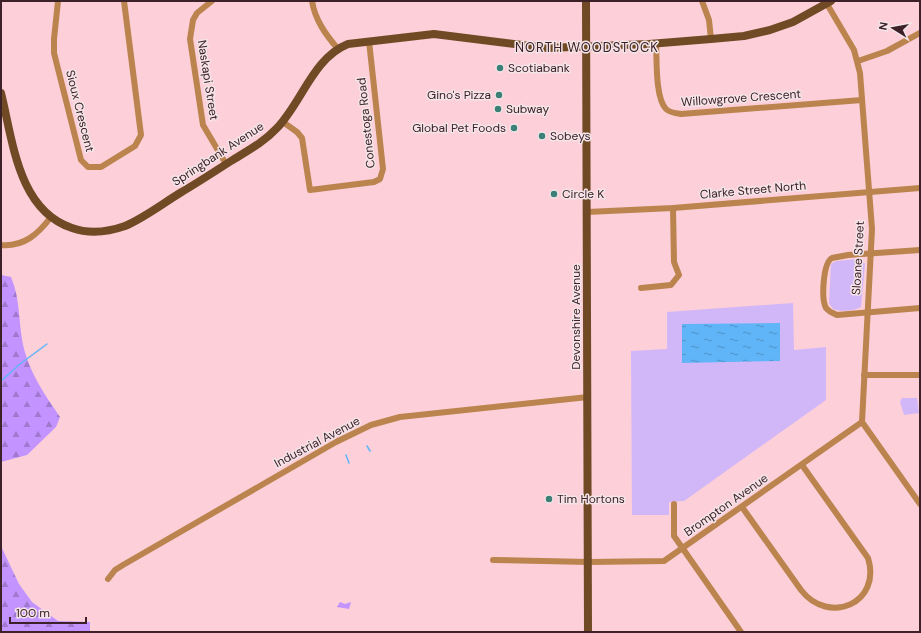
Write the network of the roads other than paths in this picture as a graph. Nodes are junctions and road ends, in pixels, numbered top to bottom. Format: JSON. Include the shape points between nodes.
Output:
{"nodes":[{"id":1,"x":58,"y":1,"type":"edge"},
{"id":2,"x":124,"y":1,"type":"edge"},
{"id":3,"x":212,"y":1,"type":"edge"},
{"id":4,"x":312,"y":1,"type":"edge"},
{"id":5,"x":586,"y":1,"type":"edge"},
{"id":6,"x":702,"y":1,"type":"edge"},
{"id":7,"x":829,"y":2,"type":"edge"},
{"id":8,"x":919,"y":36,"type":"edge"},
{"id":9,"x":712,"y":39,"type":"junction"},
{"id":10,"x":369,"y":41,"type":"junction"},
{"id":11,"x":656,"y":43,"type":"junction"},
{"id":12,"x":586,"y":47,"type":"junction"},
{"id":13,"x":338,"y":49,"type":"junction"},
{"id":14,"x":858,"y":61,"type":"junction"},
{"id":15,"x":1,"y":93,"type":"edge"},
{"id":16,"x":862,"y":100,"type":"junction"},
{"id":17,"x":283,"y":122,"type":"junction"},
{"id":18,"x":226,"y":164,"type":"junction"},
{"id":19,"x":920,"y":188,"type":"edge"},
{"id":20,"x":870,"y":192,"type":"junction"},
{"id":21,"x":673,"y":208,"type":"junction"},
{"id":22,"x":587,"y":212,"type":"junction"},
{"id":23,"x":51,"y":217,"type":"junction"},
{"id":24,"x":1,"y":245,"type":"edge"},
{"id":25,"x":920,"y":250,"type":"edge"},
{"id":26,"x":870,"y":254,"type":"junction"},
{"id":27,"x":641,"y":288,"type":"dead end"},
{"id":28,"x":920,"y":308,"type":"edge"},
{"id":29,"x":867,"y":313,"type":"junction"},
{"id":30,"x":864,"y":375,"type":"junction"},
{"id":31,"x":920,"y":375,"type":"edge"},
{"id":32,"x":588,"y":397,"type":"junction"},
{"id":33,"x":862,"y":422,"type":"junction"},
{"id":34,"x":802,"y":465,"type":"junction"},
{"id":35,"x":674,"y":504,"type":"dead end"},
{"id":36,"x":920,"y":504,"type":"edge"},
{"id":37,"x":742,"y":507,"type":"junction"},
{"id":38,"x":682,"y":549,"type":"junction"},
{"id":39,"x":493,"y":560,"type":"dead end"},
{"id":40,"x":589,"y":562,"type":"junction"},
{"id":41,"x":108,"y":579,"type":"dead end"},
{"id":42,"x":588,"y":632,"type":"edge"},
{"id":43,"x":741,"y":632,"type":"edge"}],
"edges":[{"from":1,"to":2,"type":"street","name":"Sioux Crescent","via":[[54,39],[55,60],[81,160],[92,168],[101,167],[136,146],[141,137]]},
{"from":3,"to":18,"type":"street","name":"Naskapi Street","via":[[193,20],[190,39],[203,125]]},
{"from":4,"to":13,"type":"street","via":[[318,20]]},
{"from":5,"to":12,"type":"main road","name":"Devonshire Avenue"},
{"from":6,"to":9,"type":"street"},
{"from":7,"to":9,"type":"main road","name":"Springbank Avenue","via":[[793,22],[770,30]]},
{"from":7,"to":14,"type":"street","name":"Sloane Street"},
{"from":8,"to":14,"type":"street"},
{"from":9,"to":11,"type":"main road","name":"Springbank Avenue"},
{"from":10,"to":12,"type":"main road","name":"Springbank Avenue","via":[[446,34],[534,47]]},
{"from":10,"to":13,"type":"main road","name":"Springbank Avenue","via":[[350,43]]},
{"from":10,"to":17,"type":"street","name":"Conestoga Road","via":[[383,169],[381,176],[374,182],[310,190],[302,138]]},
{"from":11,"to":12,"type":"main road","name":"Springbank Avenue"},
{"from":11,"to":16,"type":"street","name":"Willowgrove Crescent","via":[[659,97],[670,112],[683,114]]},
{"from":12,"to":22,"type":"main road","name":"Devonshire Avenue"},
{"from":13,"to":17,"type":"main road","name":"Springbank Avenue","via":[[319,67]]},
{"from":14,"to":16,"type":"street","name":"Sloane Street"},
{"from":15,"to":23,"type":"main road","name":"Springbank Avenue","via":[[26,185],[37,204]]},
{"from":16,"to":20,"type":"street","name":"Sloane Street"},
{"from":17,"to":18,"type":"main road","name":"Springbank Avenue","via":[[265,140]]},
{"from":18,"to":23,"type":"main road","name":"Springbank Avenue","via":[[135,221],[114,229],[84,231],[66,226]]},
{"from":19,"to":20,"type":"street","name":"Clarke Street North"},
{"from":20,"to":21,"type":"street","name":"Clarke Street North"},
{"from":20,"to":26,"type":"street","name":"Sloane Street"},
{"from":21,"to":22,"type":"street","name":"Clarke Street North"},
{"from":21,"to":27,"type":"street","via":[[674,262],[679,274],[671,285]]},
{"from":22,"to":32,"type":"main road","name":"Devonshire Avenue"},
{"from":23,"to":24,"type":"street","via":[[33,237],[18,244]]},
{"from":25,"to":26,"type":"street"},
{"from":26,"to":29,"type":"street","name":"Sloane Street"},
{"from":26,"to":29,"type":"street","via":[[832,258],[826,263],[825,272],[824,300],[828,310],[837,315]]},
{"from":28,"to":29,"type":"street"},
{"from":29,"to":30,"type":"street","name":"Sloane Street"},
{"from":30,"to":31,"type":"street"},
{"from":30,"to":33,"type":"street","name":"Sloane Street"},
{"from":32,"to":40,"type":"main road","name":"Devonshire Avenue"},
{"from":32,"to":41,"type":"street","name":"Industrial Avenue","via":[[400,417],[371,425],[336,442],[114,570]]},
{"from":33,"to":34,"type":"street","name":"Brompton Avenue"},
{"from":33,"to":36,"type":"street"},
{"from":34,"to":37,"type":"street","name":"Brompton Avenue"},
{"from":34,"to":37,"type":"street","via":[[868,558],[871,568],[869,583],[863,595],[853,603],[846,607],[830,608],[811,601]]},
{"from":35,"to":38,"type":"street","via":[[674,532]]},
{"from":37,"to":38,"type":"street","name":"Brompton Avenue"},
{"from":38,"to":40,"type":"street","name":"Brompton Avenue","via":[[668,559],[657,562]]},
{"from":38,"to":43,"type":"street"},
{"from":39,"to":40,"type":"street","name":"Brompton Avenue"},
{"from":40,"to":42,"type":"main road","name":"Devonshire Avenue"}]}
